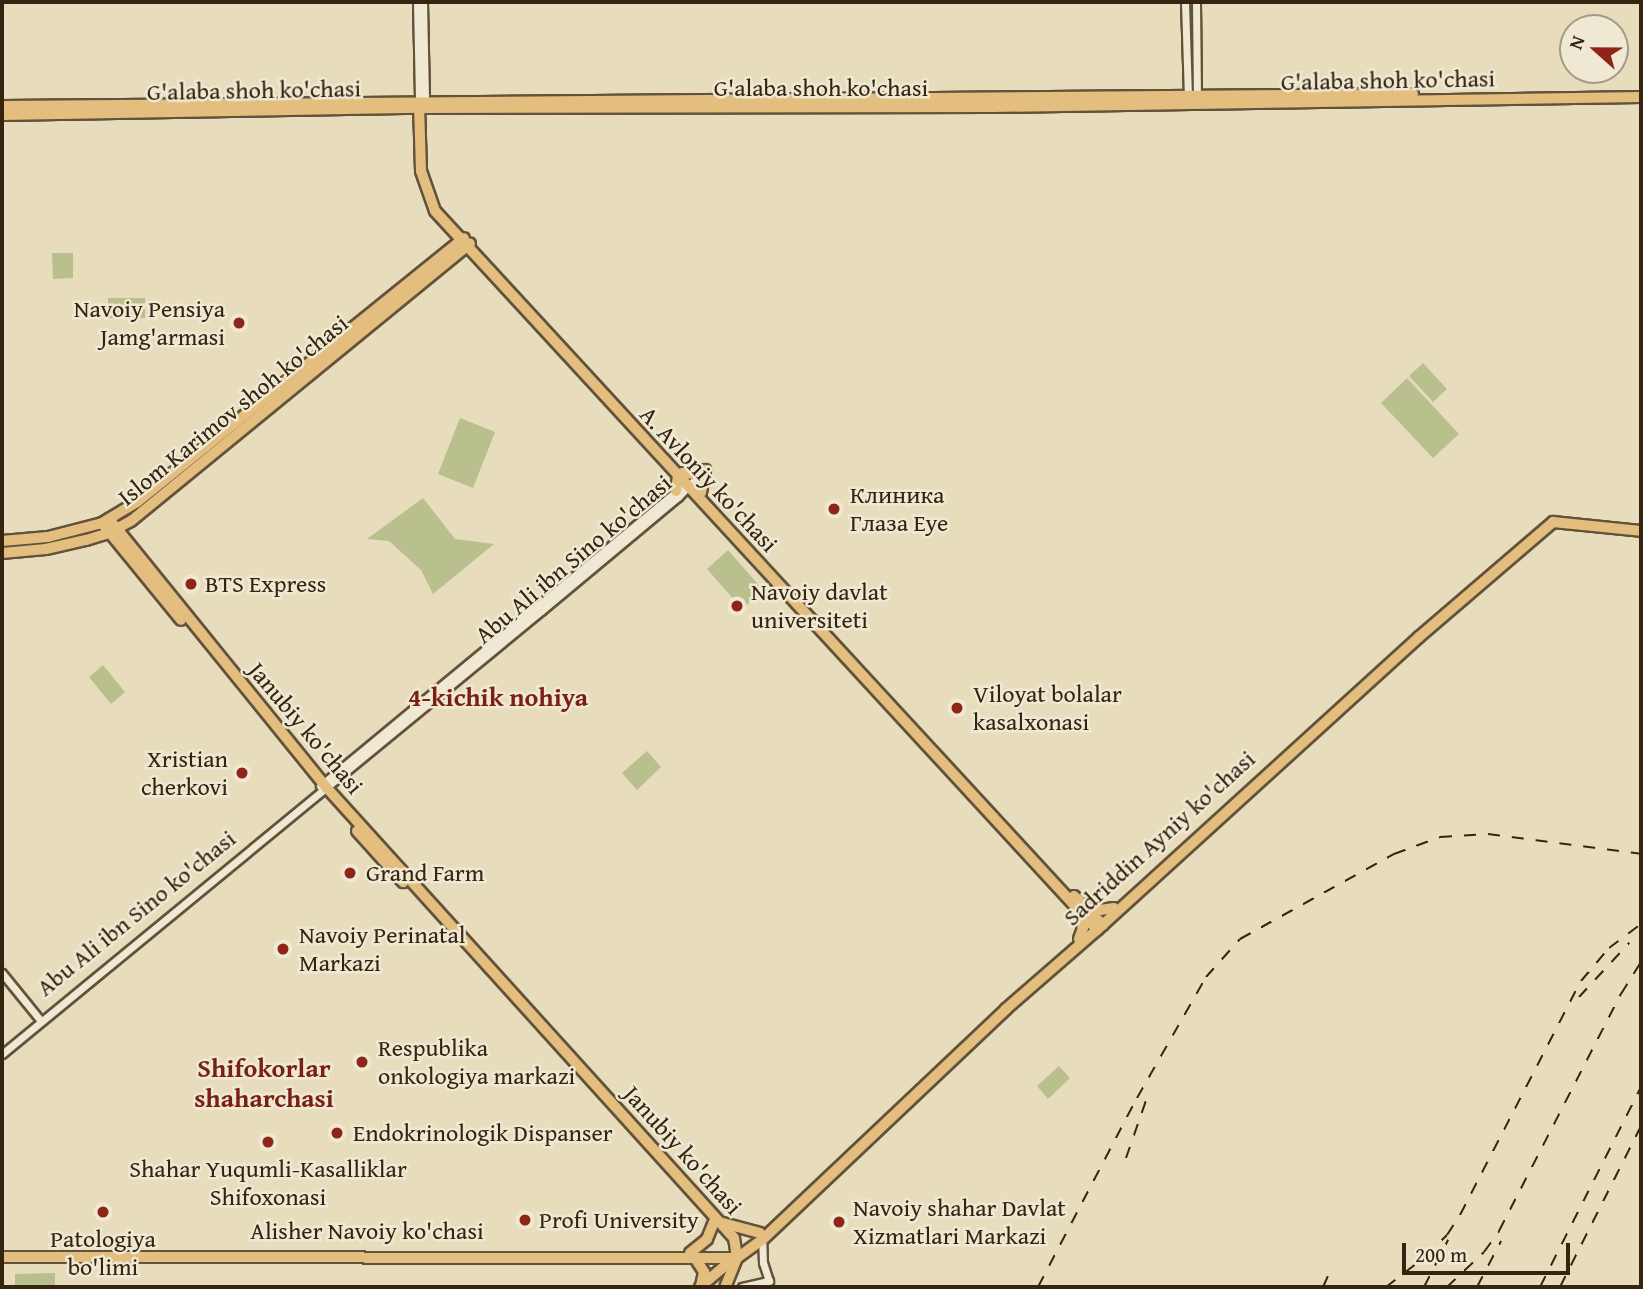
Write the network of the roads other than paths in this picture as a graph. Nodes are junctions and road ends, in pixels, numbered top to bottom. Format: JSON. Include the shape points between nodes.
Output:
{"nodes":[{"id":1,"x":417,"y":2,"type":"edge"},
{"id":2,"x":423,"y":2,"type":"edge"},
{"id":3,"x":1185,"y":2,"type":"edge"},
{"id":4,"x":1196,"y":2,"type":"edge"},
{"id":5,"x":1196,"y":43,"type":"junction"},
{"id":6,"x":1186,"y":44,"type":"junction"},
{"id":7,"x":1641,"y":90,"type":"edge"},
{"id":8,"x":1641,"y":97,"type":"edge"},
{"id":9,"x":1193,"y":99,"type":"junction"},
{"id":10,"x":422,"y":105,"type":"junction"},
{"id":11,"x":2,"y":107,"type":"edge"},
{"id":12,"x":2,"y":115,"type":"edge"},
{"id":13,"x":466,"y":242,"type":"junction"},
{"id":14,"x":684,"y":484,"type":"junction"},
{"id":15,"x":699,"y":495,"type":"junction"},
{"id":16,"x":1552,"y":520,"type":"junction"},
{"id":17,"x":106,"y":521,"type":"junction"},
{"id":18,"x":1641,"y":529,"type":"edge"},
{"id":19,"x":112,"y":531,"type":"junction"},
{"id":20,"x":2,"y":541,"type":"edge"},
{"id":21,"x":2,"y":553,"type":"edge"},
{"id":22,"x":322,"y":787,"type":"junction"},
{"id":23,"x":1114,"y":908,"type":"junction"},
{"id":24,"x":1083,"y":909,"type":"junction"},
{"id":25,"x":1098,"y":926,"type":"junction"},
{"id":26,"x":1079,"y":939,"type":"junction"},
{"id":27,"x":2,"y":973,"type":"edge"},
{"id":28,"x":39,"y":1020,"type":"junction"},
{"id":29,"x":2,"y":1048,"type":"edge"},
{"id":30,"x":2,"y":1054,"type":"edge"},
{"id":31,"x":716,"y":1222,"type":"junction"},
{"id":32,"x":761,"y":1236,"type":"junction"},
{"id":33,"x":2,"y":1251,"type":"edge"},
{"id":34,"x":692,"y":1255,"type":"junction"},
{"id":35,"x":2,"y":1257,"type":"edge"},
{"id":36,"x":734,"y":1257,"type":"junction"},
{"id":37,"x":701,"y":1287,"type":"edge"},
{"id":38,"x":725,"y":1287,"type":"edge"},
{"id":39,"x":742,"y":1287,"type":"edge"}],
"edges":[{"from":1,"to":10,"type":"street","name":"A. Avloniy ko'chasi"},
{"from":2,"to":10,"type":"street","name":"A. Avloniy ko'chasi"},
{"from":3,"to":6,"type":"street"},
{"from":4,"to":5,"type":"street"},
{"from":5,"to":6,"type":"street"},
{"from":5,"to":9,"type":"street"},
{"from":6,"to":9,"type":"street"},
{"from":7,"to":9,"type":"main road","name":"G'alaba shoh ko'chasi"},
{"from":8,"to":9,"type":"main road","name":"G'alaba shoh ko'chasi"},
{"from":9,"to":10,"type":"main road","name":"G'alaba shoh ko'chasi","via":[[757,110]]},
{"from":10,"to":11,"type":"main road","name":"G'alaba shoh ko'chasi"},
{"from":10,"to":12,"type":"main road","name":"G'alaba shoh ko'chasi"},
{"from":10,"to":13,"type":"main road","name":"A. Avloniy ko'chasi","via":[[424,186],[435,211]]},
{"from":13,"to":14,"type":"main road","name":"A. Avloniy ko'chasi"},
{"from":13,"to":17,"type":"main road","name":"Islom Karimov shoh ko'chasi","via":[[167,480]]},
{"from":13,"to":19,"type":"main road","name":"Islom Karimov shoh ko'chasi","via":[[147,510]]},
{"from":14,"to":15,"type":"main road","name":"A. Avloniy ko'chasi"},
{"from":14,"to":15,"type":"main road","via":[[705,470]]},
{"from":14,"to":22,"type":"street","name":"Abu Ali ibn Sino ko'chasi"},
{"from":15,"to":24,"type":"main road","name":"A. Avloniy ko'chasi"},
{"from":16,"to":18,"type":"main road"},
{"from":16,"to":23,"type":"main road","name":"Sadriddin Ayniy ko'chasi","via":[[1357,686]]},
{"from":16,"to":25,"type":"main road","name":"Sadriddin Ayniy ko'chasi"},
{"from":17,"to":19,"type":"main road","name":"Janubiy ko'chasi"},
{"from":17,"to":20,"type":"main road","name":"Islom Karimov shoh ko'chasi","via":[[48,537]]},
{"from":19,"to":21,"type":"main road","name":"Islom Karimov shoh ko'chasi","via":[[46,549]]},
{"from":19,"to":22,"type":"main road","name":"Janubiy ko'chasi"},
{"from":22,"to":28,"type":"street","name":"Abu Ali ibn Sino ko'chasi"},
{"from":22,"to":31,"type":"main road","name":"Janubiy ko'chasi"},
{"from":23,"to":24,"type":"main road"},
{"from":23,"to":25,"type":"main road","name":"Sadriddin Ayniy ko'chasi"},
{"from":24,"to":25,"type":"main road","name":"A. Avloniy ko'chasi"},
{"from":24,"to":26,"type":"main road"},
{"from":25,"to":26,"type":"main road","name":"Sadriddin Ayniy ko'chasi"},
{"from":25,"to":32,"type":"main road","name":"Sadriddin Ayniy ko'chasi"},
{"from":26,"to":32,"type":"main road","name":"Sadriddin Ayniy ko'chasi","via":[[978,1027]]},
{"from":27,"to":28,"type":"street"},
{"from":28,"to":29,"type":"street","name":"Abu Ali ibn Sino ko'chasi"},
{"from":28,"to":30,"type":"street","name":"Abu Ali ibn Sino ko'chasi"},
{"from":31,"to":32,"type":"main road"},
{"from":31,"to":34,"type":"main road"},
{"from":31,"to":36,"type":"main road","name":"Janubiy ko'chasi"},
{"from":32,"to":36,"type":"main road","name":"Sadriddin Ayniy ko'chasi"},
{"from":32,"to":39,"type":"street","via":[[769,1280]]},
{"from":33,"to":34,"type":"main road","name":"Alisher Navoiy ko'chasi"},
{"from":34,"to":35,"type":"main road","name":"Alisher Navoiy ko'chasi"},
{"from":34,"to":36,"type":"main road","name":"Alisher Navoiy ko'chasi"},
{"from":34,"to":37,"type":"main road","via":[[704,1272]]},
{"from":36,"to":37,"type":"main road","name":"Sadriddin Ayniy ko'chasi"},
{"from":36,"to":38,"type":"main road"}]}
